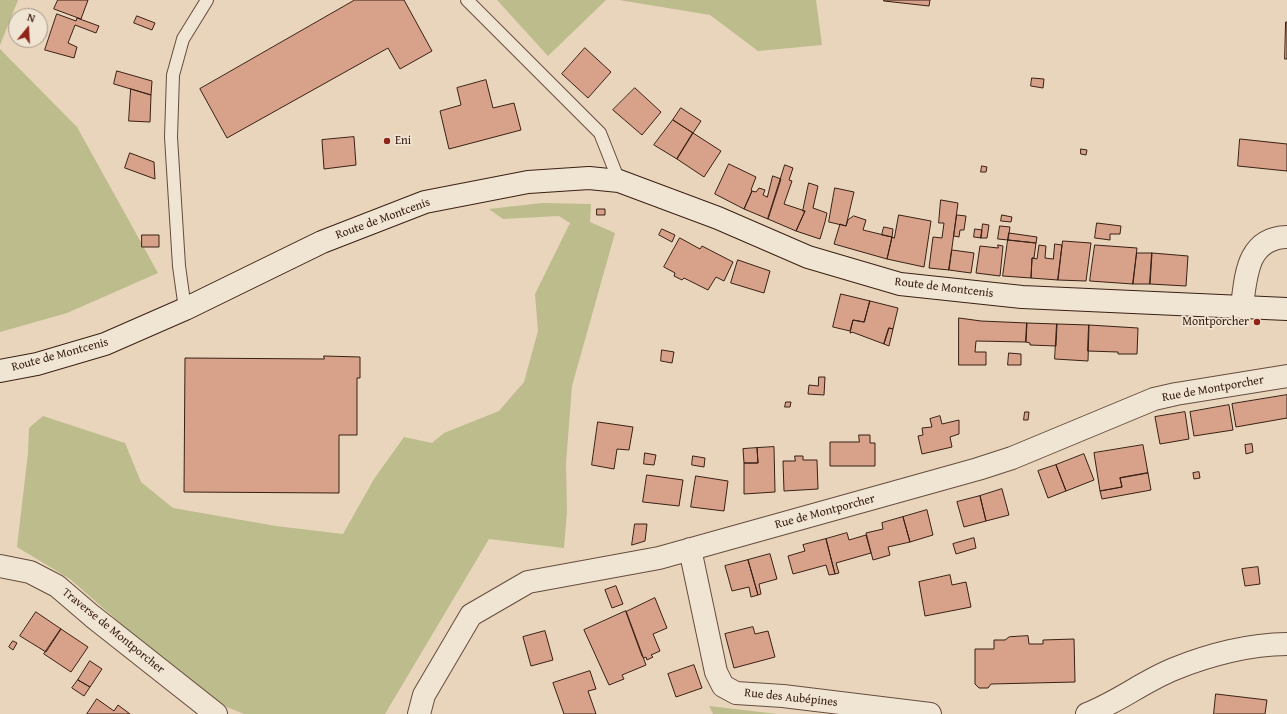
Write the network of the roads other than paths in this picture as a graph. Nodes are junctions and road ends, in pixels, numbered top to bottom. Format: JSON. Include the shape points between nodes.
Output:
{"nodes":[{"id":1,"x":207,"y":0,"type":"edge"},
{"id":2,"x":467,"y":0,"type":"edge"},
{"id":3,"x":619,"y":181,"type":"junction"},
{"id":4,"x":1287,"y":237,"type":"edge"},
{"id":5,"x":1242,"y":306,"type":"junction"},
{"id":6,"x":185,"y":309,"type":"junction"},
{"id":7,"x":1287,"y":309,"type":"edge"},
{"id":8,"x":0,"y":371,"type":"edge"},
{"id":9,"x":1287,"y":376,"type":"edge"},
{"id":10,"x":690,"y":549,"type":"junction"},
{"id":11,"x":0,"y":566,"type":"edge"},
{"id":12,"x":1287,"y":644,"type":"edge"},
{"id":13,"x":216,"y":714,"type":"edge"},
{"id":14,"x":419,"y":714,"type":"edge"},
{"id":15,"x":930,"y":714,"type":"edge"},
{"id":16,"x":1087,"y":714,"type":"edge"}],
"edges":[{"from":1,"to":6,"type":"lane","via":[[183,39],[173,75],[171,137],[179,266]]},
{"from":2,"to":3,"type":"lane","via":[[600,133]]},
{"from":3,"to":5,"type":"street","name":"Route de Montcenis","via":[[718,218],[808,257],[900,284],[1022,297]]},
{"from":3,"to":6,"type":"street","name":"Route de Montcenis","via":[[589,178],[528,182],[425,202],[322,242]]},
{"from":4,"to":5,"type":"street","via":[[1279,237],[1262,245],[1252,256],[1247,270]]},
{"from":5,"to":7,"type":"street","name":"Route de Montcenis"},
{"from":6,"to":8,"type":"street","name":"Route de Montcenis","via":[[105,344],[37,364]]},
{"from":9,"to":10,"type":"street","name":"Rue de Montporcher","via":[[1154,399],[1012,458],[978,469]]},
{"from":10,"to":14,"type":"street","name":"Rue de Montporcher","via":[[659,558],[528,582],[471,615],[424,695]]},
{"from":10,"to":15,"type":"street","name":"Rue des Aubépines","via":[[716,672],[723,686],[736,693],[783,696]]},
{"from":11,"to":13,"type":"street","name":"Traverse de Montporcher","via":[[30,572],[57,586]]},
{"from":12,"to":16,"type":"street","via":[[1217,654],[1173,669]]}]}
